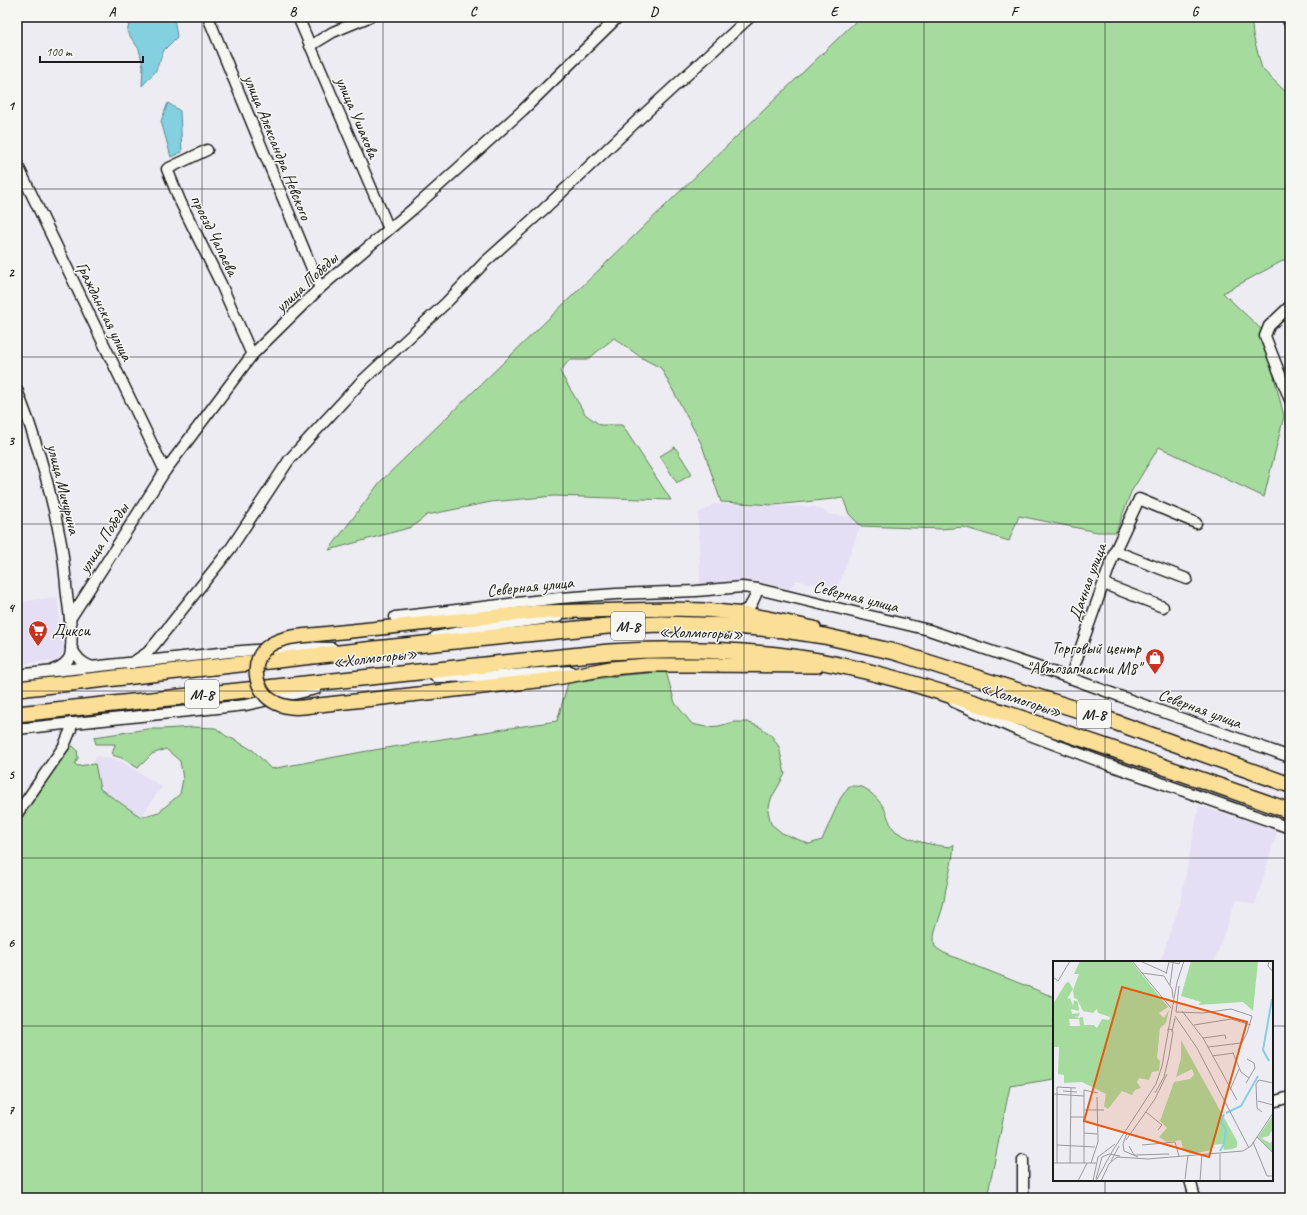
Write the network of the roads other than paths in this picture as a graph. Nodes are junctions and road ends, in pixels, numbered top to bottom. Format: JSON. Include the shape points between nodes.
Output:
{"nodes":[{"id":1,"x":208,"y":17,"type":"edge"},
{"id":2,"x":298,"y":17,"type":"edge"},
{"id":3,"x":369,"y":17,"type":"edge"},
{"id":4,"x":618,"y":17,"type":"edge"},
{"id":5,"x":750,"y":17,"type":"edge"},
{"id":6,"x":1289,"y":17,"type":"edge"},
{"id":7,"x":1290,"y":21,"type":"edge"},
{"id":8,"x":310,"y":46,"type":"junction"},
{"id":9,"x":207,"y":150,"type":"dead end"},
{"id":10,"x":17,"y":164,"type":"edge"},
{"id":11,"x":389,"y":229,"type":"junction"},
{"id":12,"x":320,"y":288,"type":"junction"},
{"id":13,"x":1290,"y":306,"type":"edge"},
{"id":14,"x":252,"y":355,"type":"junction"},
{"id":15,"x":17,"y":390,"type":"edge"},
{"id":16,"x":1290,"y":400,"type":"edge"},
{"id":17,"x":165,"y":471,"type":"junction"},
{"id":18,"x":1196,"y":523,"type":"dead end"},
{"id":19,"x":1115,"y":551,"type":"junction"},
{"id":20,"x":1187,"y":579,"type":"dead end"},
{"id":21,"x":1104,"y":584,"type":"junction"},
{"id":22,"x":758,"y":589,"type":"junction"},
{"id":23,"x":1164,"y":608,"type":"dead end"},
{"id":24,"x":599,"y":611,"type":"junction"},
{"id":25,"x":735,"y":614,"type":"junction"},
{"id":26,"x":395,"y":617,"type":"dead end"},
{"id":27,"x":768,"y":618,"type":"junction"},
{"id":28,"x":70,"y":619,"type":"junction"},
{"id":29,"x":155,"y":644,"type":"junction"},
{"id":30,"x":872,"y":646,"type":"junction"},
{"id":31,"x":71,"y":647,"type":"junction"},
{"id":32,"x":377,"y":649,"type":"junction"},
{"id":33,"x":163,"y":659,"type":"junction"},
{"id":34,"x":132,"y":663,"type":"junction"},
{"id":35,"x":842,"y":666,"type":"junction"},
{"id":36,"x":92,"y":667,"type":"junction"},
{"id":37,"x":611,"y":668,"type":"junction"},
{"id":38,"x":50,"y":671,"type":"junction"},
{"id":39,"x":386,"y":674,"type":"junction"},
{"id":40,"x":17,"y":676,"type":"edge"},
{"id":41,"x":369,"y":676,"type":"junction"},
{"id":42,"x":1070,"y":678,"type":"junction"},
{"id":43,"x":918,"y":685,"type":"junction"},
{"id":44,"x":17,"y":690,"type":"edge"},
{"id":45,"x":17,"y":714,"type":"edge"},
{"id":46,"x":71,"y":723,"type":"junction"},
{"id":47,"x":17,"y":729,"type":"edge"},
{"id":48,"x":1290,"y":757,"type":"edge"},
{"id":49,"x":1290,"y":785,"type":"edge"},
{"id":50,"x":1290,"y":811,"type":"edge"},
{"id":51,"x":17,"y":814,"type":"edge"},
{"id":52,"x":1290,"y":828,"type":"edge"},
{"id":53,"x":1290,"y":1097,"type":"edge"},
{"id":54,"x":1273,"y":1102,"type":"edge"},
{"id":55,"x":1023,"y":1160,"type":"dead end"},
{"id":56,"x":1190,"y":1181,"type":"edge"},
{"id":57,"x":1023,"y":1198,"type":"edge"},
{"id":58,"x":1195,"y":1198,"type":"edge"}],
"edges":[{"from":1,"to":12,"type":"street","name":"улица Александра Невского"},
{"from":2,"to":8,"type":"street","name":"улица Ушакова"},
{"from":3,"to":8,"type":"street","via":[[333,32]]},
{"from":4,"to":11,"type":"street","name":"улица Победы","via":[[523,110]]},
{"from":5,"to":29,"type":"street","via":[[484,262],[446,302],[361,382],[289,460],[231,548]]},
{"from":6,"to":7,"type":"main road"},
{"from":8,"to":11,"type":"street","name":"улица Ушакова"},
{"from":9,"to":14,"type":"street","name":"проезд Чапаева","via":[[167,169]]},
{"from":10,"to":17,"type":"street","name":"Гражданская улица"},
{"from":11,"to":12,"type":"street","name":"улица Победы"},
{"from":12,"to":14,"type":"street","name":"улица Победы"},
{"from":13,"to":16,"type":"street","via":[[1269,326],[1265,336]]},
{"from":14,"to":17,"type":"street","name":"улица Победы"},
{"from":15,"to":28,"type":"street","name":"улица Мичурина","via":[[45,471],[60,539]]},
{"from":17,"to":28,"type":"street","name":"улица Победы"},
{"from":18,"to":19,"type":"street","name":"Дачная улица","via":[[1139,499]]},
{"from":19,"to":20,"type":"street"},
{"from":19,"to":21,"type":"street","name":"Дачная улица"},
{"from":21,"to":23,"type":"street"},
{"from":21,"to":42,"type":"street","name":"Дачная улица"},
{"from":22,"to":25,"type":"street","via":[[752,604],[745,611]]},
{"from":22,"to":26,"type":"street","name":"Северная улица","via":[[742,587],[560,598]]},
{"from":22,"to":27,"type":"street","via":[[759,607],[762,614]]},
{"from":22,"to":42,"type":"street","name":"Северная улица","via":[[929,630]]},
{"from":24,"to":25,"type":"main road","via":[[670,609]]},
{"from":24,"to":32,"type":"street","via":[[490,626]]},
{"from":24,"to":37,"type":"main road","bridge":true,"via":[[538,612],[290,637],[280,640],[262,652],[256,668],[257,679],[261,690],[277,704],[300,707],[546,680]]},
{"from":25,"to":27,"type":"main road"},
{"from":27,"to":30,"type":"main road","via":[[824,631]]},
{"from":28,"to":31,"type":"street","name":"улица Мичурина"},
{"from":29,"to":33,"type":"street","via":[[155,652]]},
{"from":29,"to":34,"type":"street"},
{"from":30,"to":32,"type":"highway","name":"«Холмогоры»","number":"М-8","via":[[784,630],[668,624],[608,626]]},
{"from":30,"to":49,"type":"highway","name":"«Холмогоры»","number":"М-8","via":[[1098,716]]},
{"from":31,"to":36,"type":"street","via":[[83,664]]},
{"from":31,"to":38,"type":"street","name":"улица Мичурина","via":[[65,664]]},
{"from":32,"to":33,"type":"street","via":[[293,647]]},
{"from":32,"to":44,"type":"highway","name":"«Холмогоры»","number":"М-8"},
{"from":33,"to":34,"type":"street"},
{"from":34,"to":36,"type":"street"},
{"from":35,"to":37,"type":"main road","via":[[647,665]]},
{"from":35,"to":39,"type":"highway","name":"«Холмогоры»","number":"М-8","via":[[793,657],[701,649],[656,649]]},
{"from":35,"to":43,"type":"highway","name":"«Холмогоры»","number":"М-8"},
{"from":36,"to":38,"type":"street"},
{"from":37,"to":39,"type":"street","via":[[496,676],[430,677]]},
{"from":38,"to":40,"type":"street"},
{"from":39,"to":41,"type":"highway","name":"«Холмогоры»","number":"М-8"},
{"from":41,"to":45,"type":"highway","name":"«Холмогоры»","number":"М-8"},
{"from":41,"to":46,"type":"street","via":[[246,705]]},
{"from":42,"to":48,"type":"street","name":"Северная улица"},
{"from":43,"to":50,"type":"highway","name":"«Холмогоры»","number":"М-8","via":[[1090,741]]},
{"from":43,"to":52,"type":"street","via":[[1020,731]]},
{"from":46,"to":47,"type":"street"},
{"from":46,"to":51,"type":"street","via":[[64,746]]},
{"from":53,"to":54,"type":"street"},
{"from":55,"to":57,"type":"street"},
{"from":56,"to":58,"type":"street"}]}
